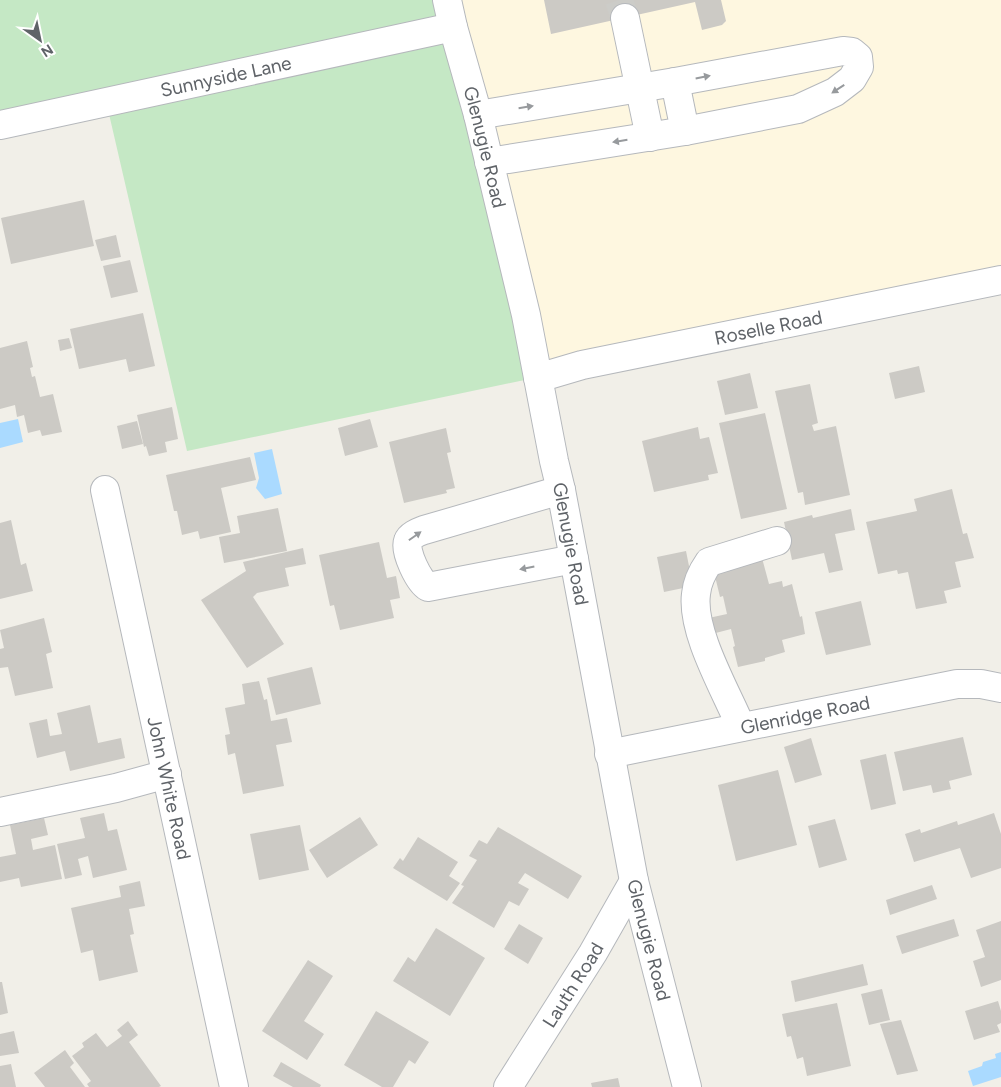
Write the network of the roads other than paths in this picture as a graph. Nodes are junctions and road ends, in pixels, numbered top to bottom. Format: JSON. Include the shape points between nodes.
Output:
{"nodes":[{"id":1,"x":447,"y":0,"type":"edge"},
{"id":2,"x":624,"y":18,"type":"tunnel mouth"},
{"id":3,"x":453,"y":27,"type":"junction"},
{"id":4,"x":674,"y":82,"type":"junction"},
{"id":5,"x":641,"y":88,"type":"junction"},
{"id":6,"x":478,"y":115,"type":"junction"},
{"id":7,"x":0,"y":124,"type":"edge"},
{"id":8,"x":685,"y":131,"type":"junction"},
{"id":9,"x":650,"y":137,"type":"junction"},
{"id":10,"x":489,"y":162,"type":"junction"},
{"id":11,"x":1001,"y":280,"type":"edge"},
{"id":12,"x":538,"y":378,"type":"junction"},
{"id":13,"x":105,"y":490,"type":"dead end"},
{"id":14,"x":561,"y":490,"type":"junction"},
{"id":15,"x":777,"y":541,"type":"dead end"},
{"id":16,"x":574,"y":559,"type":"junction"},
{"id":17,"x":1001,"y":688,"type":"edge"},
{"id":18,"x":741,"y":727,"type":"junction"},
{"id":19,"x":609,"y":754,"type":"junction"},
{"id":20,"x":167,"y":774,"type":"junction"},
{"id":21,"x":0,"y":812,"type":"edge"},
{"id":22,"x":634,"y":881,"type":"junction"},
{"id":23,"x":234,"y":1087,"type":"edge"},
{"id":24,"x":508,"y":1087,"type":"edge"},
{"id":25,"x":687,"y":1087,"type":"edge"}],
"edges":[{"from":1,"to":3,"type":"street","name":"Glenugie Road"},
{"from":2,"to":5,"type":"street"},
{"from":3,"to":6,"type":"street","name":"Glenugie Road"},
{"from":3,"to":7,"type":"street","name":"Sunnyside Lane"},
{"from":4,"to":5,"type":"street"},
{"from":4,"to":8,"type":"street"},
{"from":4,"to":8,"type":"street","one_way":true,"via":[[843,51],[858,57],[859,67],[852,79],[835,92],[798,109]]},
{"from":6,"to":5,"type":"street","one_way":true},
{"from":5,"to":9,"type":"street"},
{"from":6,"to":10,"type":"street","name":"Glenugie Road"},
{"from":8,"to":9,"type":"street"},
{"from":9,"to":10,"type":"street","one_way":true},
{"from":10,"to":12,"type":"street","name":"Glenugie Road"},
{"from":11,"to":12,"type":"street","name":"Roselle Road","via":[[582,365]]},
{"from":12,"to":14,"type":"street","name":"Glenugie Road"},
{"from":13,"to":20,"type":"street","name":"John White Road"},
{"from":14,"to":16,"type":"street","name":"Glenugie Road"},
{"from":16,"to":14,"type":"street","one_way":true,"via":[[428,587],[420,580],[408,548],[407,541],[411,536],[424,530]]},
{"from":15,"to":18,"type":"street","via":[[709,562],[698,581],[695,595],[704,647]]},
{"from":16,"to":19,"type":"street","name":"Glenugie Road"},
{"from":17,"to":18,"type":"street","name":"Glenridge Road","via":[[957,684]]},
{"from":18,"to":19,"type":"street","name":"Glenridge Road"},
{"from":19,"to":22,"type":"street","name":"Glenugie Road"},
{"from":20,"to":21,"type":"street"},
{"from":20,"to":23,"type":"street","name":"John White Road"},
{"from":22,"to":24,"type":"street","name":"Lauth Road","via":[[593,953]]},
{"from":22,"to":25,"type":"street","name":"Glenugie Road"}]}
